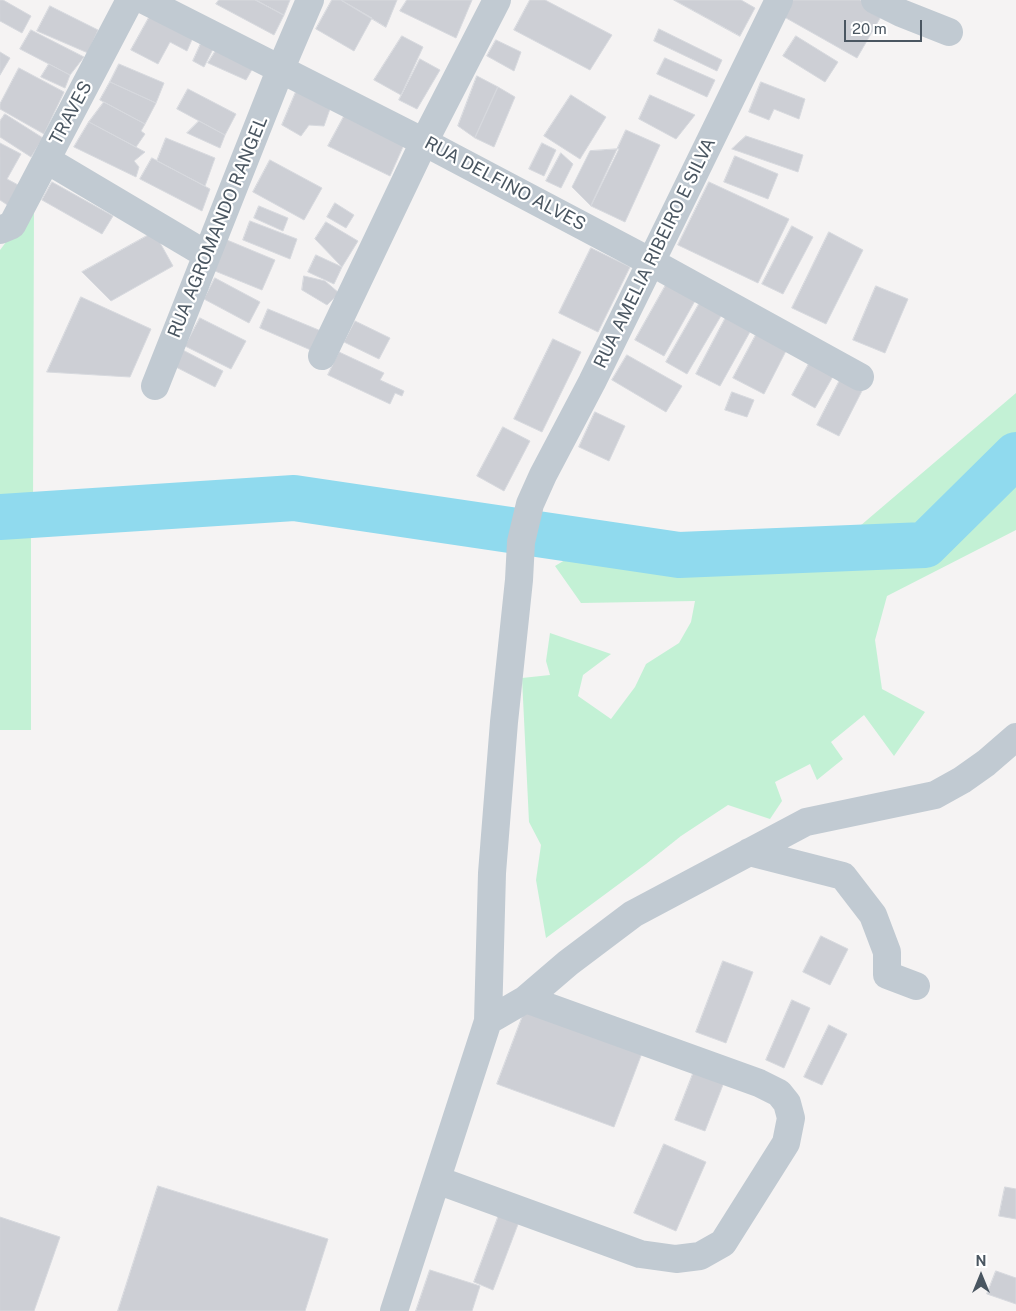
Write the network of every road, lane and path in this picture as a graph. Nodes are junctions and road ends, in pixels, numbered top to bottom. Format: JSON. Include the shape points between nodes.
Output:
{"nodes":[{"id":1,"x":130,"y":0,"type":"edge"},
{"id":2,"x":144,"y":0,"type":"edge"},
{"id":3,"x":310,"y":0,"type":"edge"},
{"id":4,"x":497,"y":0,"type":"edge"},
{"id":5,"x":779,"y":0,"type":"edge"},
{"id":6,"x":875,"y":0,"type":"edge"},
{"id":7,"x":949,"y":32,"type":"dead end"},
{"id":8,"x":281,"y":68,"type":"junction"},
{"id":9,"x":424,"y":142,"type":"junction"},
{"id":10,"x":47,"y":160,"type":"junction"},
{"id":11,"x":6,"y":228,"type":"edge"},
{"id":12,"x":207,"y":255,"type":"junction"},
{"id":13,"x":651,"y":262,"type":"junction"},
{"id":14,"x":322,"y":356,"type":"dead end"},
{"id":15,"x":860,"y":378,"type":"dead end"},
{"id":16,"x":155,"y":386,"type":"dead end"},
{"id":17,"x":1016,"y":737,"type":"edge"},
{"id":18,"x":749,"y":852,"type":"junction"},
{"id":19,"x":916,"y":986,"type":"dead end"},
{"id":20,"x":526,"y":999,"type":"junction"},
{"id":21,"x":488,"y":1021,"type":"junction"},
{"id":22,"x":437,"y":1180,"type":"junction"},
{"id":23,"x":394,"y":1311,"type":"edge"}],
"edges":[{"from":1,"to":10,"type":"street","name":"TRAVES"},
{"from":2,"to":8,"type":"street","name":"RUA DELFINO ALVES"},
{"from":3,"to":8,"type":"street","name":"RUA AGROMANDO RANGEL"},
{"from":4,"to":9,"type":"street"},
{"from":5,"to":13,"type":"street","name":"RUA AMELIA RIBEIRO E SILVA"},
{"from":6,"to":7,"type":"street"},
{"from":8,"to":9,"type":"street","name":"RUA DELFINO ALVES"},
{"from":8,"to":12,"type":"street","name":"RUA AGROMANDO RANGEL"},
{"from":9,"to":13,"type":"street","name":"RUA DELFINO ALVES"},
{"from":9,"to":14,"type":"street"},
{"from":10,"to":11,"type":"street","name":"TRAVES"},
{"from":10,"to":12,"type":"street"},
{"from":12,"to":16,"type":"street","name":"RUA AGROMANDO RANGEL"},
{"from":13,"to":15,"type":"street","name":"RUA DELFINO ALVES"},
{"from":13,"to":21,"type":"street","name":"RUA AMELIA RIBEIRO E SILVA","via":[[543,475],[530,504],[521,542],[492,872]]},
{"from":17,"to":18,"type":"street","via":[[986,763],[935,796],[806,822]]},
{"from":18,"to":19,"type":"street","via":[[843,876],[873,915],[887,952],[887,975]]},
{"from":18,"to":20,"type":"street","via":[[633,914],[568,962]]},
{"from":20,"to":21,"type":"street"},
{"from":20,"to":22,"type":"street","via":[[779,1093],[787,1103],[791,1118],[786,1143],[723,1243],[700,1256],[676,1259],[640,1254]]},
{"from":21,"to":22,"type":"street","name":"RUA AMELIA RIBEIRO E SILVA"},
{"from":22,"to":23,"type":"street","name":"RUA AMELIA RIBEIRO E SILVA"}]}
